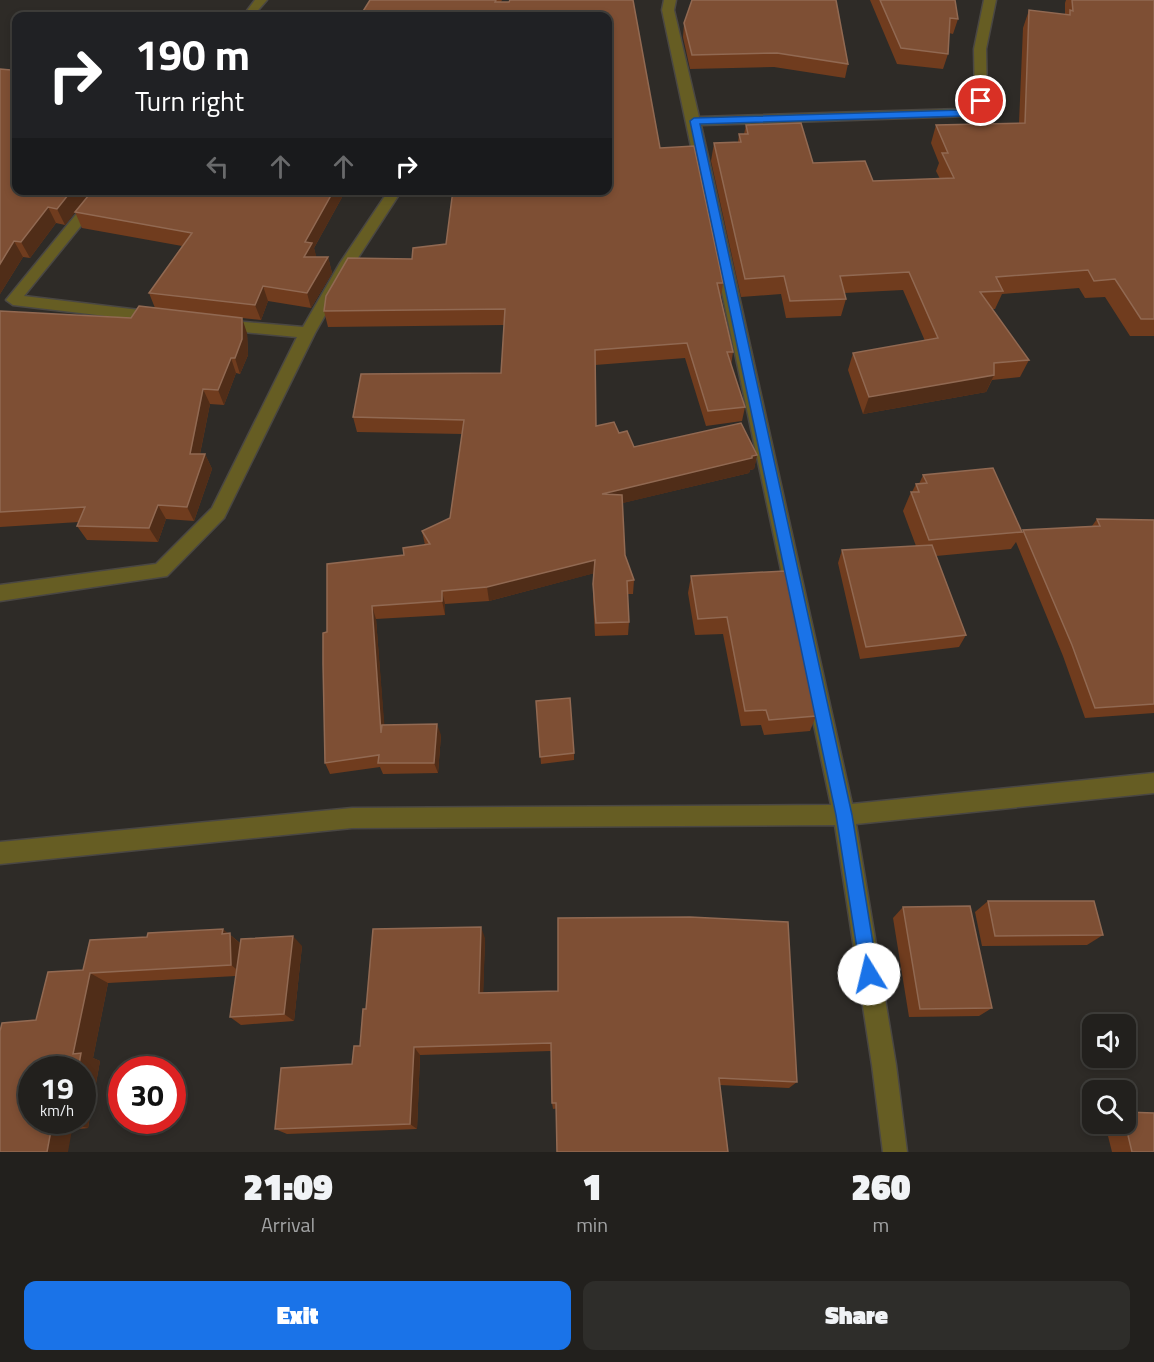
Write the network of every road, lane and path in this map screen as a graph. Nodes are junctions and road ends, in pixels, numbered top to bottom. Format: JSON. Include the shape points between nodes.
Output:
{"nodes":[{"id":1,"x":261,"y":0,"type":"edge"},
{"id":2,"x":670,"y":0,"type":"edge"},
{"id":3,"x":990,"y":0,"type":"edge"},
{"id":4,"x":251,"y":12,"type":"edge"},
{"id":5,"x":694,"y":121,"type":"junction"},
{"id":6,"x":100,"y":195,"type":"edge"},
{"id":7,"x":393,"y":195,"type":"edge"},
{"id":8,"x":6,"y":299,"type":"edge"},
{"id":9,"x":170,"y":319,"type":"edge"},
{"id":10,"x":204,"y":323,"type":"edge"},
{"id":11,"x":307,"y":333,"type":"junction"},
{"id":12,"x":0,"y":593,"type":"edge"},
{"id":13,"x":1154,"y":783,"type":"edge"},
{"id":14,"x":844,"y":815,"type":"junction"},
{"id":15,"x":0,"y":853,"type":"edge"},
{"id":16,"x":896,"y":1152,"type":"edge"}],
"edges":[{"from":1,"to":4,"type":"street"},
{"from":2,"to":5,"type":"street","via":[[668,10]]},
{"from":3,"to":5,"type":"street","via":[[980,50],[981,101],[964,113]]},
{"from":5,"to":14,"type":"street"},
{"from":6,"to":8,"type":"street"},
{"from":7,"to":11,"type":"street"},
{"from":8,"to":9,"type":"street"},
{"from":10,"to":11,"type":"street"},
{"from":11,"to":12,"type":"street","via":[[218,513],[161,571]]},
{"from":13,"to":14,"type":"street"},
{"from":14,"to":15,"type":"street","via":[[352,818]]},
{"from":14,"to":16,"type":"street"}]}
